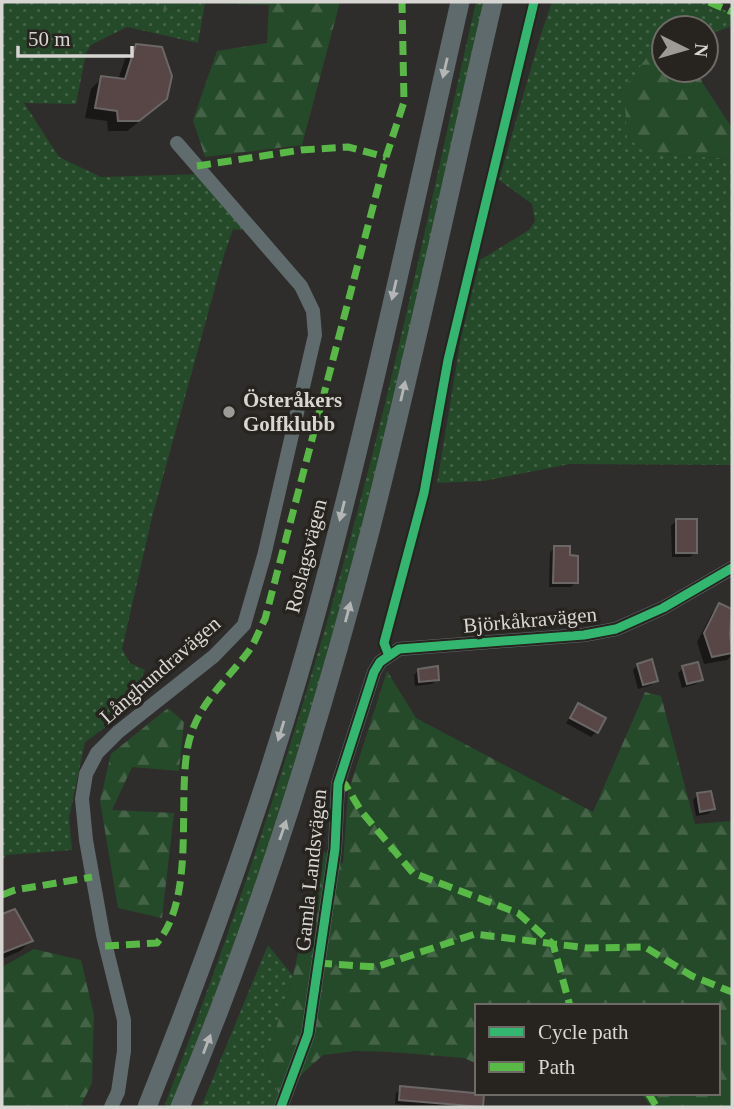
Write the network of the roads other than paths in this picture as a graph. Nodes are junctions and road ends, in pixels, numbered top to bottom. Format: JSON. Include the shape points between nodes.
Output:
{"nodes":[{"id":1,"x":460,"y":2,"type":"edge"},
{"id":2,"x":493,"y":2,"type":"edge"},
{"id":3,"x":177,"y":143,"type":"dead end"},
{"id":4,"x":732,"y":568,"type":"edge"},
{"id":5,"x":399,"y":649,"type":"joint"},
{"id":6,"x":111,"y":1107,"type":"edge"},
{"id":7,"x":147,"y":1107,"type":"edge"},
{"id":8,"x":180,"y":1107,"type":"edge"},
{"id":9,"x":281,"y":1107,"type":"edge"}],
"edges":[{"from":1,"to":7,"type":"main road","name":"Roslagsvägen","one_way":true,"via":[[316,611],[275,754],[215,931]]},
{"from":8,"to":2,"type":"main road","one_way":true,"via":[[242,951],[328,685],[370,531]]},
{"from":3,"to":6,"type":"street","name":"Långhundravägen","via":[[301,286],[313,310],[315,335],[244,625],[214,656],[118,732],[97,753],[86,774],[82,799],[86,840],[124,1020],[124,1052]]},
{"from":4,"to":5,"type":"street","name":"Björkåkravägen","via":[[616,629]]},
{"from":5,"to":9,"type":"street","name":"Gamla Landsvägen","via":[[374,672],[338,784],[335,849],[308,1034]]}]}
